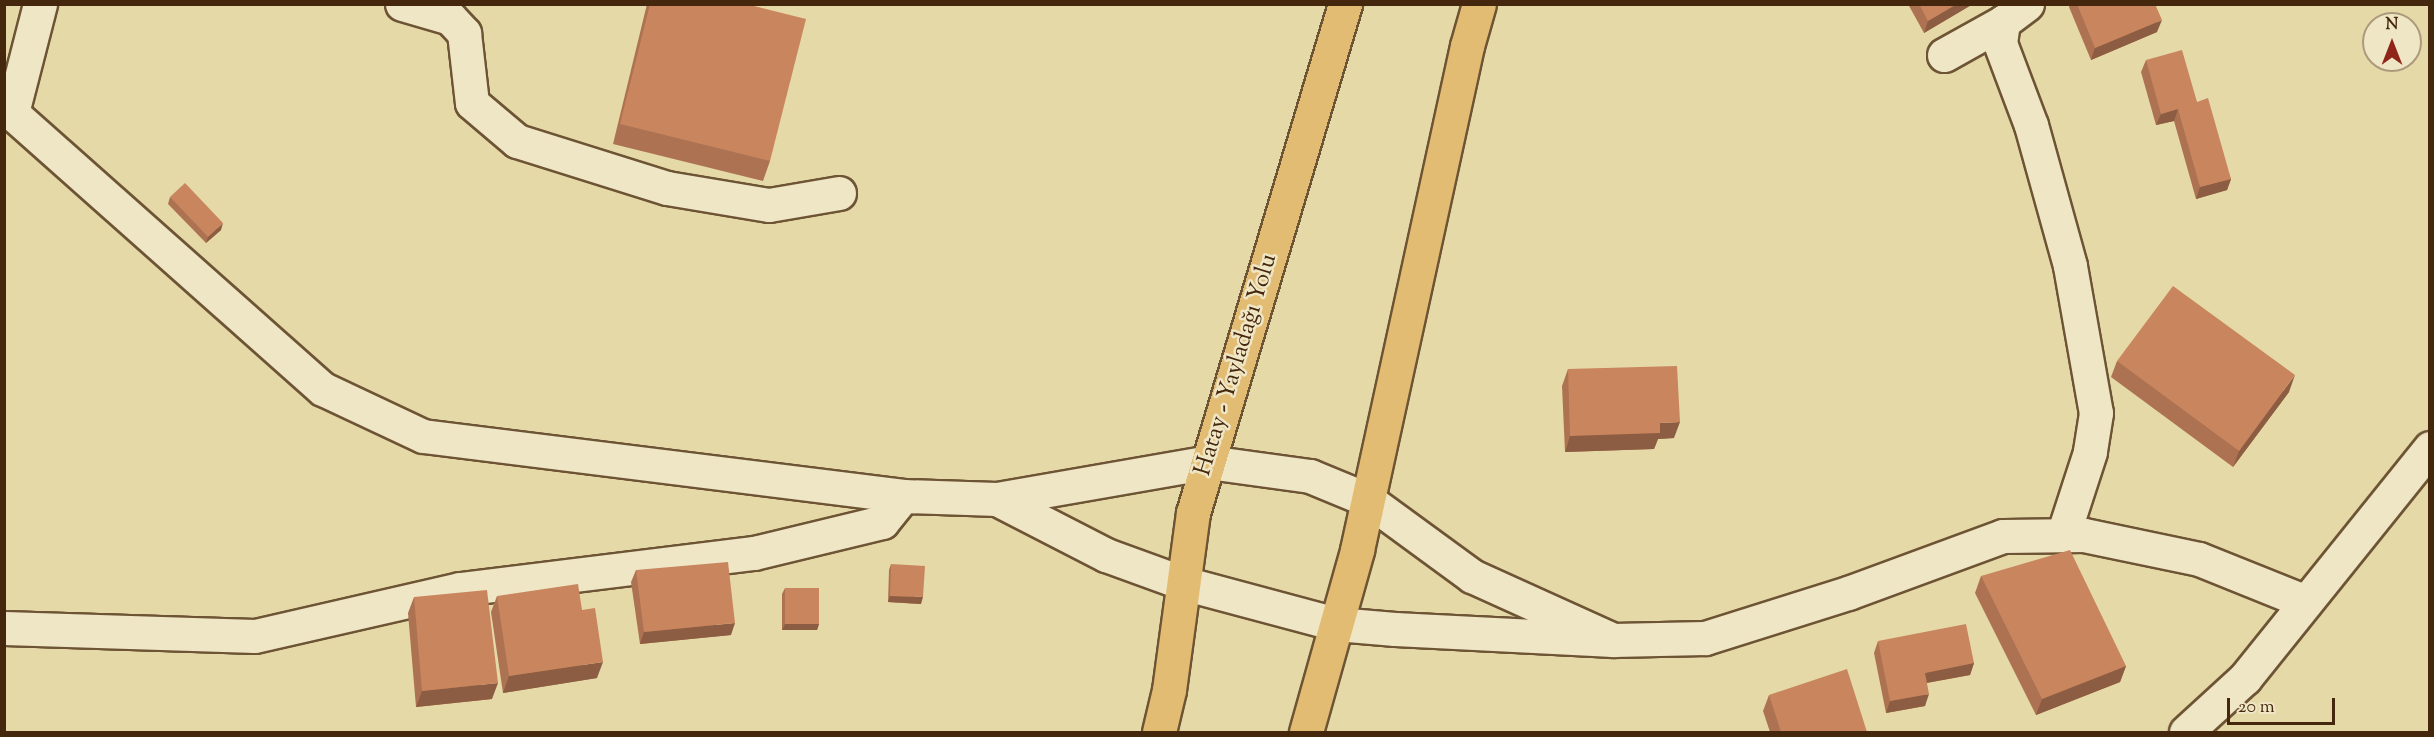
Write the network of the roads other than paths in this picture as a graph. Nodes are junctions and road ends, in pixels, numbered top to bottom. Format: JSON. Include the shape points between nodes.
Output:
{"nodes":[{"id":1,"x":40,"y":4,"type":"edge"},
{"id":2,"x":402,"y":4,"type":"edge"},
{"id":3,"x":1345,"y":4,"type":"edge"},
{"id":4,"x":1479,"y":4,"type":"edge"},
{"id":5,"x":2015,"y":13,"type":"edge"},
{"id":6,"x":1944,"y":55,"type":"dead end"},
{"id":7,"x":8,"y":110,"type":"edge"},
{"id":8,"x":839,"y":193,"type":"dead end"},
{"id":9,"x":2430,"y":448,"type":"edge"},
{"id":10,"x":1208,"y":462,"type":"junction"},
{"id":11,"x":903,"y":496,"type":"junction"},
{"id":12,"x":996,"y":499,"type":"junction"},
{"id":13,"x":1368,"y":500,"type":"junction"},
{"id":14,"x":2063,"y":536,"type":"junction"},
{"id":15,"x":1183,"y":583,"type":"junction"},
{"id":16,"x":2306,"y":602,"type":"junction"},
{"id":17,"x":1336,"y":624,"type":"junction"},
{"id":18,"x":4,"y":628,"type":"edge"},
{"id":19,"x":1613,"y":640,"type":"junction"},
{"id":20,"x":1159,"y":732,"type":"edge"},
{"id":21,"x":1306,"y":732,"type":"edge"},
{"id":22,"x":2186,"y":732,"type":"edge"}],
"edges":[{"from":1,"to":7,"type":"street"},
{"from":2,"to":8,"type":"street","via":[[450,18],[464,33],[471,103],[518,141],[667,188],[769,205]]},
{"from":3,"to":10,"type":"highway","name":"Hatay - Yayladağı Yolu"},
{"from":4,"to":13,"type":"highway"},
{"from":5,"to":6,"type":"street"},
{"from":5,"to":14,"type":"street","via":[[2000,43],[2031,125],[2070,266],[2096,413],[2091,452]]},
{"from":7,"to":11,"type":"street","via":[[323,389],[423,436]]},
{"from":9,"to":16,"type":"street"},
{"from":10,"to":12,"type":"street"},
{"from":10,"to":13,"type":"street","via":[[1310,476]]},
{"from":10,"to":15,"type":"highway","name":"Hatay - Yayladağı Yolu","via":[[1192,513]]},
{"from":11,"to":12,"type":"street"},
{"from":11,"to":18,"type":"street","via":[[882,522],[754,553],[460,589],[255,636]]},
{"from":12,"to":15,"type":"street","via":[[1106,555]]},
{"from":13,"to":17,"type":"highway"},
{"from":13,"to":19,"type":"street","via":[[1472,576]]},
{"from":14,"to":16,"type":"street","via":[[2084,535],[2199,559]]},
{"from":14,"to":19,"type":"street","via":[[2003,536],[1848,593],[1705,638]]},
{"from":15,"to":17,"type":"street"},
{"from":15,"to":20,"type":"highway","name":"Hatay - Yayladağı Yolu","via":[[1169,690]]},
{"from":16,"to":22,"type":"street","via":[[2245,678]]},
{"from":17,"to":19,"type":"street"},
{"from":17,"to":21,"type":"highway"}]}
